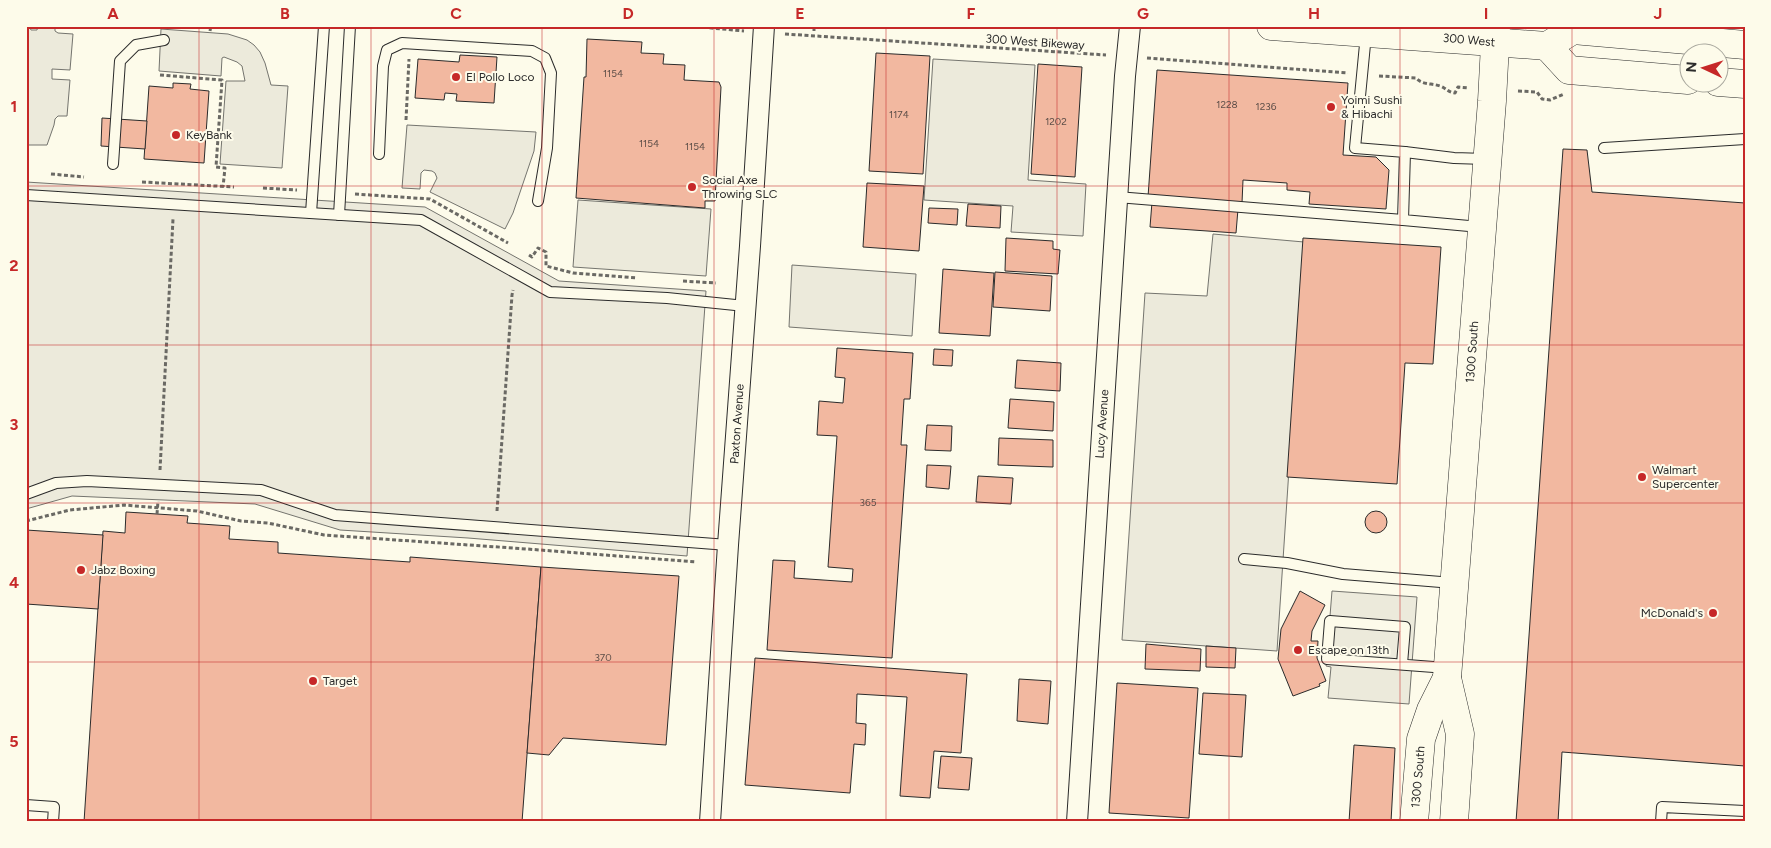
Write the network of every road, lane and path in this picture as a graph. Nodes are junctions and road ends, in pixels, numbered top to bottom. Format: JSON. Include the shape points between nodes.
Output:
{"nodes":[{"id":1,"x":211,"y":26,"type":"edge"},
{"id":2,"x":324,"y":26,"type":"edge"},
{"id":3,"x":350,"y":26,"type":"edge"},
{"id":4,"x":690,"y":26,"type":"edge"},
{"id":5,"x":764,"y":26,"type":"edge"},
{"id":6,"x":1130,"y":26,"type":"edge"},
{"id":7,"x":1271,"y":26,"type":"edge"},
{"id":8,"x":736,"y":30,"type":"dead end"},
{"id":9,"x":210,"y":31,"type":"dead end"},
{"id":10,"x":1366,"y":32,"type":"junction"},
{"id":11,"x":790,"y":34,"type":"dead end"},
{"id":12,"x":1495,"y":34,"type":"edge"},
{"id":13,"x":164,"y":40,"type":"dead end"},
{"id":14,"x":410,"y":44,"type":"junction"},
{"id":15,"x":1745,"y":45,"type":"edge"},
{"id":16,"x":1547,"y":46,"type":"junction"},
{"id":17,"x":1100,"y":55,"type":"dead end"},
{"id":18,"x":1150,"y":59,"type":"dead end"},
{"id":19,"x":1362,"y":74,"type":"junction"},
{"id":20,"x":160,"y":75,"type":"dead end"},
{"id":21,"x":1678,"y":79,"type":"edge"},
{"id":22,"x":1728,"y":83,"type":"edge"},
{"id":23,"x":1745,"y":84,"type":"edge"},
{"id":24,"x":1455,"y":93,"type":"dead end"},
{"id":25,"x":1563,"y":94,"type":"dead end"},
{"id":26,"x":1542,"y":100,"type":"dead end"},
{"id":27,"x":406,"y":120,"type":"dead end"},
{"id":28,"x":1745,"y":140,"type":"edge"},
{"id":29,"x":1604,"y":148,"type":"dead end"},
{"id":30,"x":1405,"y":152,"type":"junction"},
{"id":31,"x":379,"y":154,"type":"dead end"},
{"id":32,"x":1487,"y":160,"type":"junction"},
{"id":33,"x":113,"y":164,"type":"dead end"},
{"id":34,"x":51,"y":174,"type":"dead end"},
{"id":35,"x":84,"y":177,"type":"dead end"},
{"id":36,"x":142,"y":182,"type":"dead end"},
{"id":37,"x":224,"y":186,"type":"junction"},
{"id":38,"x":234,"y":187,"type":"dead end"},
{"id":39,"x":26,"y":195,"type":"edge"},
{"id":40,"x":1117,"y":197,"type":"junction"},
{"id":41,"x":538,"y":201,"type":"dead end"},
{"id":42,"x":311,"y":213,"type":"junction"},
{"id":43,"x":339,"y":215,"type":"junction"},
{"id":44,"x":173,"y":218,"type":"dead end"},
{"id":45,"x":1403,"y":220,"type":"junction"},
{"id":46,"x":1482,"y":227,"type":"junction"},
{"id":47,"x":530,"y":261,"type":"dead end"},
{"id":48,"x":640,"y":278,"type":"dead end"},
{"id":49,"x":678,"y":280,"type":"dead end"},
{"id":50,"x":716,"y":283,"type":"dead end"},
{"id":51,"x":516,"y":285,"type":"dead end"},
{"id":52,"x":745,"y":306,"type":"junction"},
{"id":53,"x":159,"y":484,"type":"junction"},
{"id":54,"x":26,"y":494,"type":"edge"},
{"id":55,"x":497,"y":511,"type":"dead end"},
{"id":56,"x":157,"y":514,"type":"dead end"},
{"id":57,"x":728,"y":545,"type":"junction"},
{"id":58,"x":1244,"y":560,"type":"dead end"},
{"id":59,"x":1454,"y":583,"type":"junction"},
{"id":60,"x":1402,"y":664,"type":"junction"},
{"id":61,"x":1447,"y":673,"type":"junction"},
{"id":62,"x":1431,"y":710,"type":"junction"},
{"id":63,"x":26,"y":805,"type":"edge"},
{"id":64,"x":1745,"y":811,"type":"edge"},
{"id":65,"x":53,"y":822,"type":"edge"},
{"id":66,"x":710,"y":822,"type":"edge"},
{"id":67,"x":1077,"y":822,"type":"edge"},
{"id":68,"x":1414,"y":822,"type":"edge"},
{"id":69,"x":1437,"y":822,"type":"edge"},
{"id":70,"x":1454,"y":822,"type":"edge"},
{"id":71,"x":1661,"y":822,"type":"edge"}],
"edges":[{"from":1,"to":9,"type":"path"},
{"from":2,"to":42,"type":"lane"},
{"from":3,"to":43,"type":"lane"},
{"from":4,"to":8,"type":"path"},
{"from":5,"to":52,"type":"street","name":"Paxton Avenue"},
{"from":6,"to":40,"type":"street","name":"Lucy Avenue"},
{"from":7,"to":10,"type":"main road","name":"300 West"},
{"from":10,"to":12,"type":"main road","name":"300 West"},
{"from":10,"to":19,"type":"lane"},
{"from":11,"to":17,"type":"path","name":"300 West Bikeway"},
{"from":12,"to":16,"type":"main road","name":"300 West"},
{"from":12,"to":32,"type":"main road","name":"1300 South"},
{"from":13,"to":33,"type":"lane","via":[[136,45],[120,61]]},
{"from":14,"to":27,"type":"path"},
{"from":14,"to":31,"type":"lane","via":[[402,43],[387,50],[383,66]]},
{"from":14,"to":41,"type":"lane","via":[[532,51],[544,58],[551,73],[550,98],[547,148]]},
{"from":15,"to":16,"type":"main road","via":[[1573,30]]},
{"from":16,"to":21,"type":"main road","via":[[1569,70]]},
{"from":18,"to":19,"type":"path"},
{"from":19,"to":24,"type":"path","via":[[1416,78],[1420,83]]},
{"from":19,"to":30,"type":"lane","via":[[1355,148]]},
{"from":20,"to":37,"type":"path","via":[[222,80],[216,167],[225,168]]},
{"from":22,"to":23,"type":"main road"},
{"from":25,"to":26,"type":"path"},
{"from":28,"to":29,"type":"lane"},
{"from":30,"to":32,"type":"lane"},
{"from":30,"to":45,"type":"lane"},
{"from":32,"to":46,"type":"main road","name":"1300 South"},
{"from":34,"to":35,"type":"path"},
{"from":36,"to":37,"type":"path"},
{"from":37,"to":38,"type":"path"},
{"from":39,"to":42,"type":"lane"},
{"from":40,"to":45,"type":"lane"},
{"from":40,"to":67,"type":"street","name":"Lucy Avenue"},
{"from":42,"to":43,"type":"lane"},
{"from":43,"to":52,"type":"lane","via":[[421,220],[550,292]]},
{"from":44,"to":53,"type":"path"},
{"from":45,"to":46,"type":"lane"},
{"from":46,"to":59,"type":"main road","name":"1300 South"},
{"from":47,"to":48,"type":"path","via":[[538,248],[546,252],[546,266],[573,273]]},
{"from":49,"to":50,"type":"path"},
{"from":51,"to":55,"type":"path","via":[[512,295]]},
{"from":52,"to":57,"type":"street","name":"Paxton Avenue"},
{"from":53,"to":54,"type":"lane","via":[[56,483]]},
{"from":53,"to":56,"type":"path"},
{"from":53,"to":57,"type":"lane","via":[[261,490],[335,515]]},
{"from":57,"to":66,"type":"street","name":"Paxton Avenue"},
{"from":58,"to":59,"type":"lane","via":[[1287,563],[1343,574]]},
{"from":59,"to":61,"type":"main road","name":"1300 South"},
{"from":60,"to":60,"type":"lane","via":[[1327,659],[1330,621],[1405,627]]},
{"from":60,"to":61,"type":"lane"},
{"from":61,"to":62,"type":"main road","name":"1300 South"},
{"from":61,"to":70,"type":"main road","name":"1300 South","via":[[1460,734]]},
{"from":62,"to":68,"type":"main road","name":"1300 South","via":[[1421,739]]},
{"from":62,"to":69,"type":"main road","via":[[1444,732]]},
{"from":63,"to":65,"type":"lane","via":[[54,807]]},
{"from":64,"to":71,"type":"lane","via":[[1662,807]]}]}
